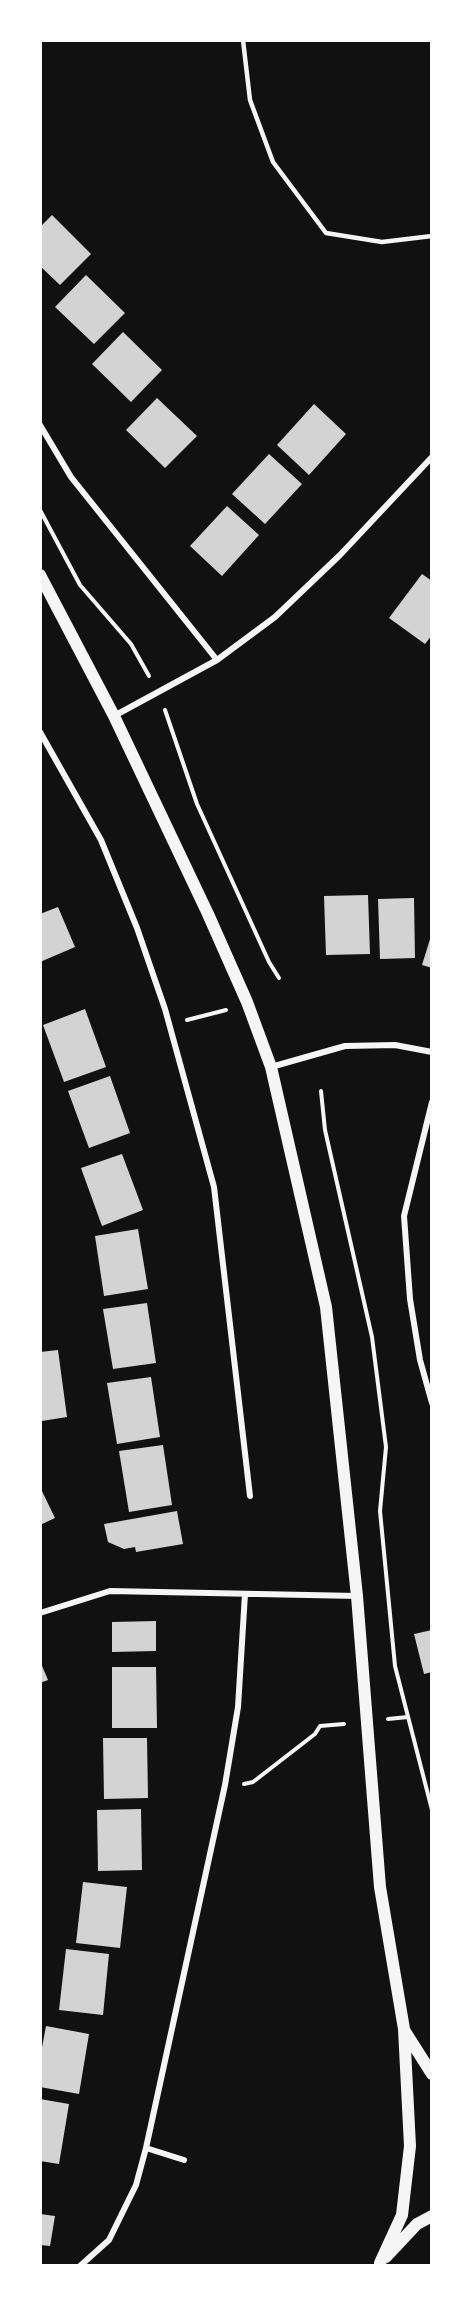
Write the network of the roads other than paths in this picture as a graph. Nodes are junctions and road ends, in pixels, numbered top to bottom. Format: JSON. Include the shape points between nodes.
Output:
{"nodes":[{"id":1,"x":243,"y":40,"type":"edge"},
{"id":2,"x":432,"y":236,"type":"edge"},
{"id":3,"x":40,"y":425,"type":"edge"},
{"id":4,"x":432,"y":457,"type":"edge"},
{"id":5,"x":40,"y":575,"type":"edge"},
{"id":6,"x":217,"y":660,"type":"junction"},
{"id":7,"x":114,"y":716,"type":"junction"},
{"id":8,"x":40,"y":732,"type":"edge"},
{"id":9,"x":432,"y":1052,"type":"edge"},
{"id":10,"x":271,"y":1067,"type":"junction"},
{"id":11,"x":432,"y":1102,"type":"edge"},
{"id":12,"x":432,"y":1403,"type":"edge"},
{"id":13,"x":250,"y":1496,"type":"dead end"},
{"id":14,"x":245,"y":1594,"type":"junction"},
{"id":15,"x":357,"y":1596,"type":"junction"},
{"id":16,"x":40,"y":1613,"type":"edge"},
{"id":17,"x":404,"y":2029,"type":"junction"},
{"id":18,"x":432,"y":2074,"type":"edge"},
{"id":19,"x":146,"y":2148,"type":"junction"},
{"id":20,"x":184,"y":2160,"type":"dead end"},
{"id":21,"x":432,"y":2216,"type":"edge"},
{"id":22,"x":379,"y":2264,"type":"edge"},
{"id":23,"x":80,"y":2265,"type":"edge"}],
"edges":[{"from":1,"to":2,"type":"lane","via":[[250,100],[273,162],[326,234],[382,242]]},
{"from":3,"to":6,"type":"street","via":[[71,477]]},
{"from":4,"to":6,"type":"street","via":[[275,618]]},
{"from":5,"to":7,"type":"main road"},
{"from":6,"to":7,"type":"street"},
{"from":7,"to":10,"type":"main road","via":[[208,914]]},
{"from":8,"to":13,"type":"street","via":[[101,840],[137,928],[165,1009],[214,1187]]},
{"from":9,"to":10,"type":"street","via":[[395,1045],[345,1046]]},
{"from":10,"to":15,"type":"main road","via":[[326,1307]]},
{"from":11,"to":12,"type":"street","via":[[404,1216],[410,1299]]},
{"from":14,"to":15,"type":"street"},
{"from":14,"to":16,"type":"street","via":[[110,1591]]},
{"from":14,"to":19,"type":"street","via":[[238,1707],[225,1785]]},
{"from":15,"to":17,"type":"main road","via":[[380,1887]]},
{"from":17,"to":18,"type":"main road"},
{"from":17,"to":22,"type":"main road","via":[[410,2146],[402,2215]]},
{"from":19,"to":20,"type":"street"},
{"from":19,"to":23,"type":"street","via":[[136,2185],[108,2240]]},
{"from":21,"to":22,"type":"main road","via":[[417,2224]]}]}
